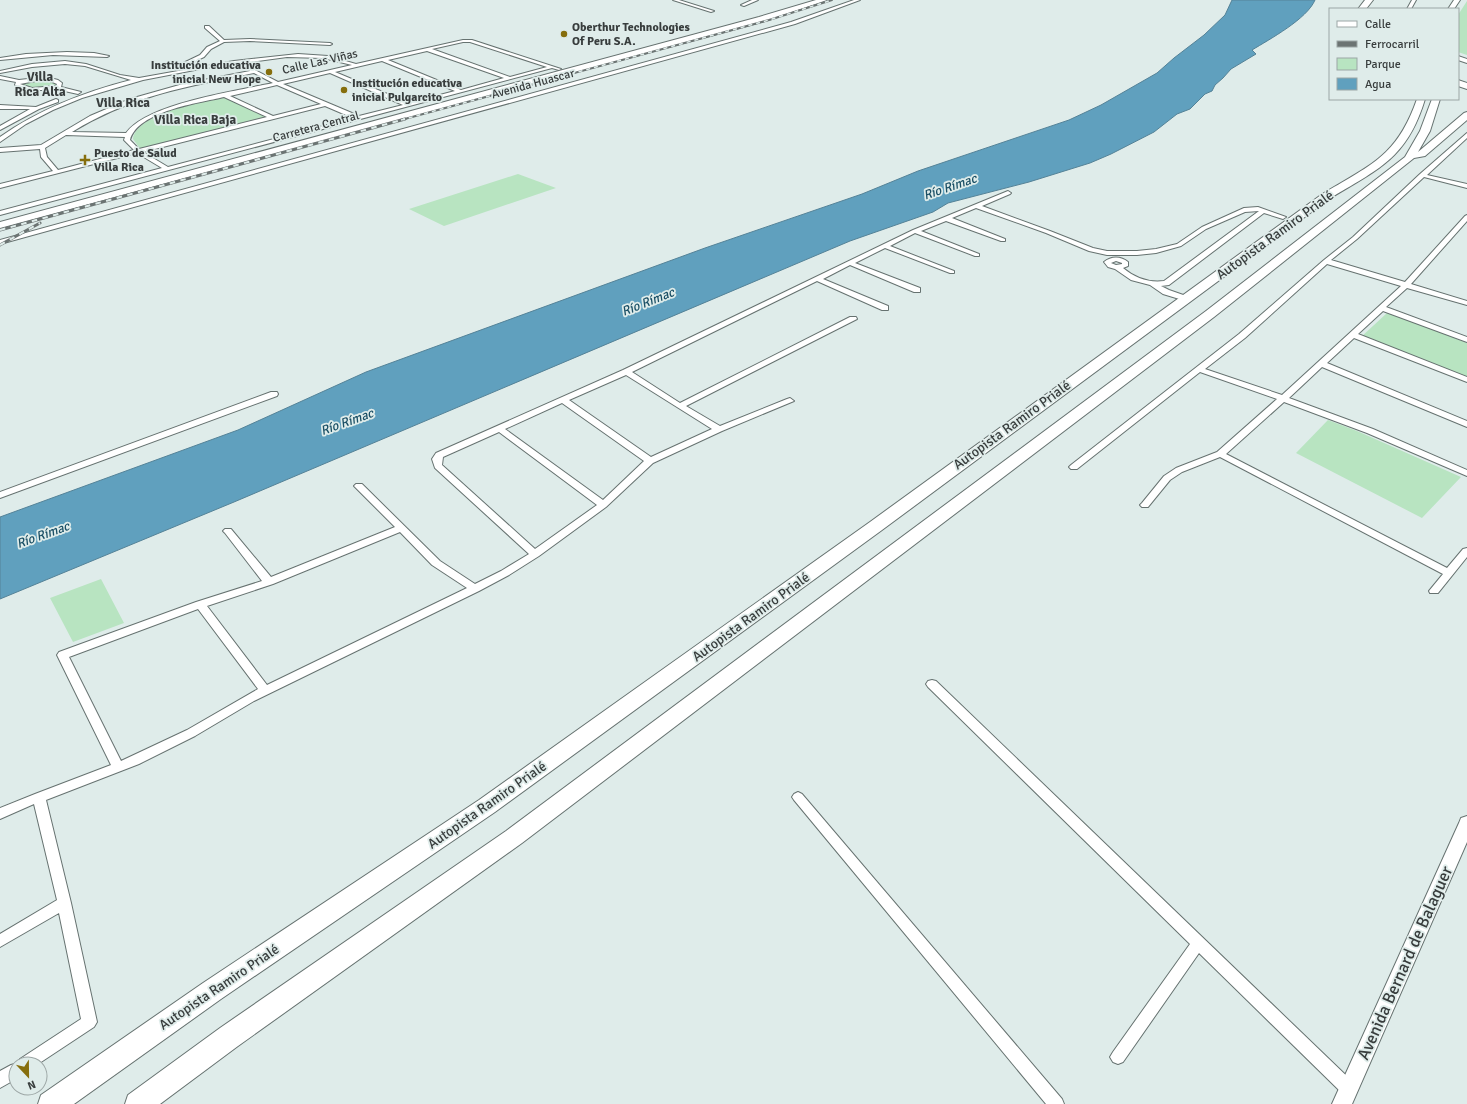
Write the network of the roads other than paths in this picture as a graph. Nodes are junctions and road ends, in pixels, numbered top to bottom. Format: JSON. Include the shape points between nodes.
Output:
{"nodes":[{"id":1,"x":675,"y":0,"type":"edge"},
{"id":2,"x":756,"y":0,"type":"edge"},
{"id":3,"x":809,"y":0,"type":"edge"},
{"id":4,"x":823,"y":0,"type":"edge"},
{"id":5,"x":858,"y":0,"type":"edge"},
{"id":6,"x":1369,"y":0,"type":"edge"},
{"id":7,"x":701,"y":3,"type":"dead end"},
{"id":8,"x":744,"y":5,"type":"dead end"},
{"id":9,"x":694,"y":6,"type":"junction"},
{"id":10,"x":1363,"y":8,"type":"edge"},
{"id":11,"x":712,"y":11,"type":"dead end"},
{"id":12,"x":207,"y":27,"type":"dead end"},
{"id":13,"x":223,"y":41,"type":"junction"},
{"id":14,"x":330,"y":44,"type":"dead end"},
{"id":15,"x":427,"y":49,"type":"junction"},
{"id":16,"x":107,"y":56,"type":"dead end"},
{"id":17,"x":0,"y":59,"type":"edge"},
{"id":18,"x":382,"y":59,"type":"junction"},
{"id":19,"x":237,"y":62,"type":"junction"},
{"id":20,"x":356,"y":65,"type":"junction"},
{"id":21,"x":556,"y":68,"type":"junction"},
{"id":22,"x":254,"y":71,"type":"junction"},
{"id":23,"x":330,"y":71,"type":"junction"},
{"id":24,"x":0,"y":72,"type":"edge"},
{"id":25,"x":0,"y":78,"type":"edge"},
{"id":26,"x":127,"y":78,"type":"junction"},
{"id":27,"x":143,"y":78,"type":"junction"},
{"id":28,"x":19,"y":81,"type":"junction"},
{"id":29,"x":517,"y":81,"type":"junction"},
{"id":30,"x":277,"y":83,"type":"junction"},
{"id":31,"x":58,"y":88,"type":"junction"},
{"id":32,"x":460,"y":91,"type":"junction"},
{"id":33,"x":78,"y":92,"type":"junction"},
{"id":34,"x":224,"y":95,"type":"junction"},
{"id":35,"x":1421,"y":100,"type":"edge"},
{"id":36,"x":1436,"y":100,"type":"edge"},
{"id":37,"x":326,"y":104,"type":"junction"},
{"id":38,"x":408,"y":105,"type":"junction"},
{"id":39,"x":0,"y":107,"type":"edge"},
{"id":40,"x":37,"y":108,"type":"junction"},
{"id":41,"x":1467,"y":115,"type":"edge"},
{"id":42,"x":271,"y":117,"type":"junction"},
{"id":43,"x":358,"y":118,"type":"junction"},
{"id":44,"x":0,"y":128,"type":"edge"},
{"id":45,"x":66,"y":133,"type":"junction"},
{"id":46,"x":127,"y":135,"type":"junction"},
{"id":47,"x":1467,"y":135,"type":"edge"},
{"id":48,"x":0,"y":140,"type":"edge"},
{"id":49,"x":42,"y":147,"type":"junction"},
{"id":50,"x":0,"y":150,"type":"edge"},
{"id":51,"x":138,"y":151,"type":"junction"},
{"id":52,"x":1410,"y":156,"type":"junction"},
{"id":53,"x":167,"y":169,"type":"junction"},
{"id":54,"x":57,"y":172,"type":"junction"},
{"id":55,"x":1422,"y":175,"type":"junction"},
{"id":56,"x":0,"y":186,"type":"edge"},
{"id":57,"x":1467,"y":186,"type":"edge"},
{"id":58,"x":1008,"y":193,"type":"dead end"},
{"id":59,"x":976,"y":206,"type":"junction"},
{"id":60,"x":1263,"y":211,"type":"junction"},
{"id":61,"x":0,"y":213,"type":"edge"},
{"id":62,"x":1283,"y":217,"type":"dead end"},
{"id":63,"x":1467,"y":217,"type":"edge"},
{"id":64,"x":945,"y":218,"type":"junction"},
{"id":65,"x":0,"y":220,"type":"edge"},
{"id":66,"x":0,"y":225,"type":"edge"},
{"id":67,"x":915,"y":231,"type":"junction"},
{"id":68,"x":1003,"y":240,"type":"dead end"},
{"id":69,"x":0,"y":242,"type":"edge"},
{"id":70,"x":885,"y":246,"type":"junction"},
{"id":71,"x":977,"y":255,"type":"dead end"},
{"id":72,"x":1326,"y":261,"type":"junction"},
{"id":73,"x":850,"y":263,"type":"junction"},
{"id":74,"x":1117,"y":267,"type":"dead end"},
{"id":75,"x":952,"y":272,"type":"dead end"},
{"id":76,"x":818,"y":278,"type":"junction"},
{"id":77,"x":1153,"y":284,"type":"junction"},
{"id":78,"x":1407,"y":284,"type":"junction"},
{"id":79,"x":917,"y":290,"type":"dead end"},
{"id":80,"x":1186,"y":299,"type":"junction"},
{"id":81,"x":1467,"y":302,"type":"edge"},
{"id":82,"x":885,"y":308,"type":"dead end"},
{"id":83,"x":1382,"y":308,"type":"junction"},
{"id":84,"x":853,"y":319,"type":"dead end"},
{"id":85,"x":1353,"y":335,"type":"junction"},
{"id":86,"x":1467,"y":340,"type":"edge"},
{"id":87,"x":1322,"y":364,"type":"junction"},
{"id":88,"x":1198,"y":369,"type":"junction"},
{"id":89,"x":626,"y":372,"type":"junction"},
{"id":90,"x":1467,"y":380,"type":"edge"},
{"id":91,"x":274,"y":394,"type":"dead end"},
{"id":92,"x":1284,"y":398,"type":"junction"},
{"id":93,"x":564,"y":400,"type":"junction"},
{"id":94,"x":790,"y":401,"type":"dead end"},
{"id":95,"x":680,"y":406,"type":"junction"},
{"id":96,"x":1467,"y":424,"type":"edge"},
{"id":97,"x":499,"y":428,"type":"junction"},
{"id":98,"x":719,"y":430,"type":"junction"},
{"id":99,"x":1220,"y":454,"type":"junction"},
{"id":100,"x":650,"y":461,"type":"junction"},
{"id":101,"x":1074,"y":467,"type":"dead end"},
{"id":102,"x":1467,"y":473,"type":"edge"},
{"id":103,"x":360,"y":486,"type":"dead end"},
{"id":104,"x":0,"y":495,"type":"edge"},
{"id":105,"x":603,"y":505,"type":"junction"},
{"id":106,"x":1145,"y":505,"type":"dead end"},
{"id":107,"x":401,"y":528,"type":"junction"},
{"id":108,"x":228,"y":531,"type":"dead end"},
{"id":109,"x":1467,"y":551,"type":"edge"},
{"id":110,"x":535,"y":554,"type":"junction"},
{"id":111,"x":1449,"y":573,"type":"junction"},
{"id":112,"x":269,"y":582,"type":"junction"},
{"id":113,"x":475,"y":589,"type":"junction"},
{"id":114,"x":1434,"y":591,"type":"dead end"},
{"id":115,"x":200,"y":604,"type":"junction"},
{"id":116,"x":932,"y":684,"type":"dead end"},
{"id":117,"x":265,"y":690,"type":"junction"},
{"id":118,"x":118,"y":767,"type":"junction"},
{"id":119,"x":39,"y":797,"type":"junction"},
{"id":120,"x":798,"y":797,"type":"dead end"},
{"id":121,"x":0,"y":814,"type":"edge"},
{"id":122,"x":1467,"y":822,"type":"edge"},
{"id":123,"x":64,"y":903,"type":"junction"},
{"id":124,"x":0,"y":941,"type":"edge"},
{"id":125,"x":1199,"y":942,"type":"junction"},
{"id":126,"x":37,"y":1056,"type":"edge"},
{"id":127,"x":1118,"y":1057,"type":"dead end"},
{"id":128,"x":1346,"y":1097,"type":"edge"},
{"id":129,"x":51,"y":1104,"type":"edge"},
{"id":130,"x":138,"y":1104,"type":"edge"},
{"id":131,"x":1056,"y":1104,"type":"edge"}],
"edges":[{"from":1,"to":9,"type":"street"},
{"from":2,"to":8,"type":"street"},
{"from":3,"to":21,"type":"highway","name":"Carretera Central","via":[[736,22]]},
{"from":4,"to":29,"type":"highway","name":"Carretera Central","via":[[762,19]]},
{"from":5,"to":69,"type":"street","name":"Avenida Huascar","via":[[793,23]]},
{"from":6,"to":10,"type":"highway"},
{"from":7,"to":9,"type":"street"},
{"from":9,"to":11,"type":"street"},
{"from":12,"to":13,"type":"street"},
{"from":13,"to":14,"type":"street"},
{"from":13,"to":26,"type":"street","via":[[202,56],[177,67]]},
{"from":15,"to":18,"type":"street","name":"Calle Las Viñas"},
{"from":15,"to":21,"type":"street","name":"Calle Las Viñas","via":[[470,41]]},
{"from":15,"to":29,"type":"street"},
{"from":16,"to":17,"type":"street","via":[[84,53]]},
{"from":18,"to":20,"type":"street","name":"Calle Las Viñas"},
{"from":18,"to":32,"type":"street"},
{"from":19,"to":20,"type":"street","via":[[306,55]]},
{"from":19,"to":22,"type":"street"},
{"from":19,"to":27,"type":"street"},
{"from":20,"to":23,"type":"street","name":"Calle Las Viñas"},
{"from":21,"to":29,"type":"highway","name":"Carretera Central"},
{"from":22,"to":30,"type":"street"},
{"from":22,"to":45,"type":"street","via":[[132,100],[92,117]]},
{"from":23,"to":30,"type":"street","name":"Calle Las Viñas"},
{"from":23,"to":38,"type":"street"},
{"from":24,"to":26,"type":"street","via":[[64,63],[106,70]]},
{"from":25,"to":28,"type":"street"},
{"from":26,"to":27,"type":"street"},
{"from":26,"to":33,"type":"street"},
{"from":27,"to":48,"type":"street","via":[[65,103],[21,125]]},
{"from":28,"to":31,"type":"street","via":[[46,79],[58,82]]},
{"from":28,"to":31,"type":"street","via":[[16,84],[22,88]]},
{"from":29,"to":32,"type":"street"},
{"from":29,"to":65,"type":"highway","name":"Carretera Central"},
{"from":29,"to":66,"type":"highway","name":"Carretera Central"},
{"from":30,"to":34,"type":"street","name":"Calle Las Viñas"},
{"from":30,"to":37,"type":"street"},
{"from":31,"to":33,"type":"street"},
{"from":32,"to":38,"type":"street"},
{"from":33,"to":40,"type":"street"},
{"from":34,"to":42,"type":"street"},
{"from":34,"to":46,"type":"street","name":"Calle Las Viñas","via":[[174,107],[142,121]]},
{"from":35,"to":80,"type":"highway","name":"Autopista Ramiro Prialé","via":[[1408,131],[1391,154],[1325,197]]},
{"from":36,"to":52,"type":"highway","name":"Autopista Ramiro Prialé","via":[[1425,131]]},
{"from":37,"to":42,"type":"street"},
{"from":37,"to":43,"type":"street"},
{"from":38,"to":43,"type":"street"},
{"from":39,"to":40,"type":"street"},
{"from":40,"to":44,"type":"street"},
{"from":41,"to":52,"type":"highway","via":[[1422,154]]},
{"from":42,"to":51,"type":"street"},
{"from":43,"to":53,"type":"street"},
{"from":45,"to":46,"type":"street"},
{"from":45,"to":49,"type":"street"},
{"from":46,"to":51,"type":"street","via":[[127,140]]},
{"from":47,"to":55,"type":"street"},
{"from":49,"to":50,"type":"street"},
{"from":49,"to":54,"type":"street","via":[[44,157]]},
{"from":51,"to":53,"type":"street"},
{"from":51,"to":54,"type":"street"},
{"from":52,"to":130,"type":"highway","name":"Autopista Ramiro Prialé","via":[[1210,314],[514,837],[235,1032]]},
{"from":53,"to":61,"type":"street"},
{"from":54,"to":56,"type":"street"},
{"from":55,"to":57,"type":"street"},
{"from":55,"to":72,"type":"street","via":[[1355,238]]},
{"from":58,"to":59,"type":"street"},
{"from":59,"to":60,"type":"street","via":[[1091,250],[1107,253],[1137,253],[1179,245],[1204,228],[1244,210],[1252,208]]},
{"from":59,"to":64,"type":"street"},
{"from":60,"to":62,"type":"street"},
{"from":60,"to":77,"type":"street","via":[[1166,283]]},
{"from":63,"to":78,"type":"street"},
{"from":64,"to":67,"type":"street"},
{"from":64,"to":68,"type":"street"},
{"from":67,"to":70,"type":"street"},
{"from":67,"to":71,"type":"street"},
{"from":70,"to":73,"type":"street"},
{"from":70,"to":75,"type":"street"},
{"from":72,"to":78,"type":"street"},
{"from":72,"to":88,"type":"street","via":[[1242,336]]},
{"from":73,"to":76,"type":"street"},
{"from":73,"to":79,"type":"street"},
{"from":74,"to":77,"type":"street","via":[[1137,280]]},
{"from":76,"to":82,"type":"street"},
{"from":76,"to":89,"type":"street"},
{"from":77,"to":80,"type":"street"},
{"from":78,"to":81,"type":"street"},
{"from":78,"to":83,"type":"street"},
{"from":80,"to":129,"type":"highway","name":"Autopista Ramiro Prialé","via":[[487,806],[212,991]]},
{"from":83,"to":85,"type":"street"},
{"from":83,"to":86,"type":"street"},
{"from":84,"to":95,"type":"street"},
{"from":85,"to":87,"type":"street"},
{"from":85,"to":90,"type":"street"},
{"from":87,"to":92,"type":"street"},
{"from":87,"to":96,"type":"street"},
{"from":88,"to":92,"type":"street"},
{"from":88,"to":101,"type":"street"},
{"from":89,"to":93,"type":"street"},
{"from":89,"to":95,"type":"street"},
{"from":91,"to":104,"type":"street"},
{"from":92,"to":99,"type":"street"},
{"from":92,"to":102,"type":"street","via":[[1370,431]]},
{"from":93,"to":97,"type":"street"},
{"from":93,"to":100,"type":"street"},
{"from":94,"to":98,"type":"street"},
{"from":95,"to":98,"type":"street"},
{"from":97,"to":105,"type":"street"},
{"from":97,"to":110,"type":"street","via":[[439,455],[438,466]]},
{"from":98,"to":100,"type":"street"},
{"from":99,"to":106,"type":"street","via":[[1179,470],[1167,478]]},
{"from":99,"to":111,"type":"street"},
{"from":100,"to":105,"type":"street"},
{"from":103,"to":107,"type":"street"},
{"from":105,"to":110,"type":"street"},
{"from":107,"to":112,"type":"street"},
{"from":107,"to":113,"type":"street","via":[[436,563]]},
{"from":108,"to":112,"type":"street"},
{"from":109,"to":111,"type":"street"},
{"from":110,"to":113,"type":"street"},
{"from":111,"to":114,"type":"street"},
{"from":112,"to":115,"type":"street"},
{"from":113,"to":117,"type":"street"},
{"from":115,"to":117,"type":"street"},
{"from":115,"to":118,"type":"street","via":[[63,655]]},
{"from":116,"to":125,"type":"street"},
{"from":117,"to":118,"type":"street","via":[[191,733]]},
{"from":118,"to":119,"type":"street"},
{"from":119,"to":121,"type":"street"},
{"from":119,"to":123,"type":"street"},
{"from":120,"to":131,"type":"street"},
{"from":122,"to":128,"type":"street","name":"Avenida Bernard de Balaguer"},
{"from":123,"to":124,"type":"street"},
{"from":123,"to":126,"type":"street","via":[[89,1022]]},
{"from":125,"to":127,"type":"street"},
{"from":125,"to":128,"type":"street"}]}
